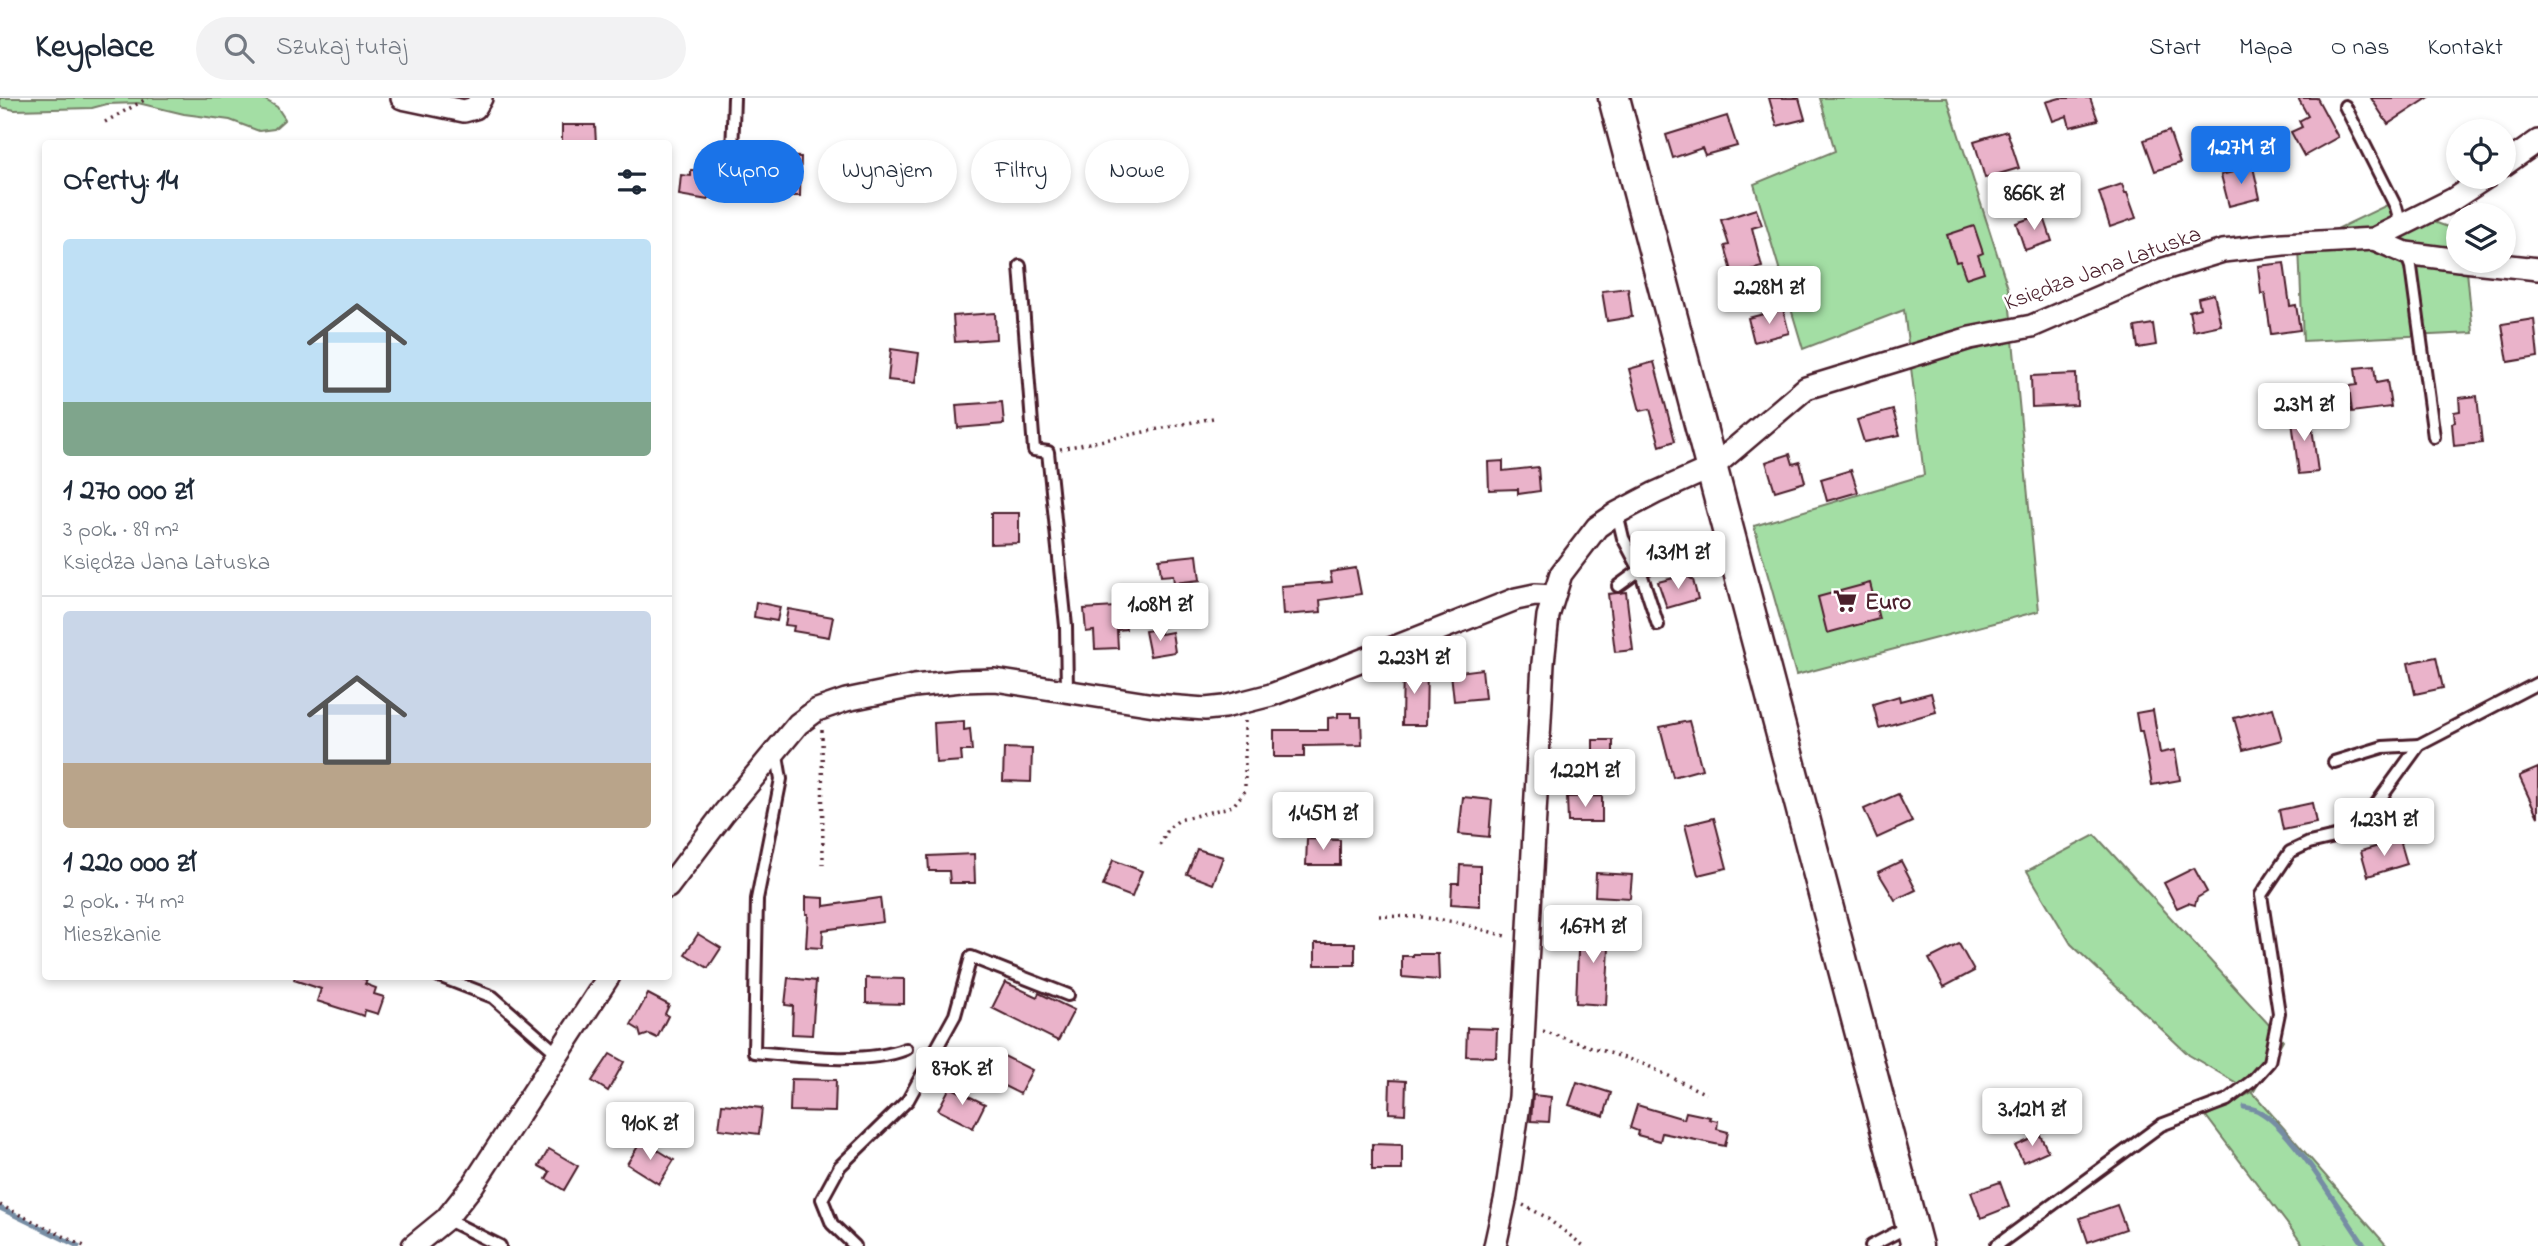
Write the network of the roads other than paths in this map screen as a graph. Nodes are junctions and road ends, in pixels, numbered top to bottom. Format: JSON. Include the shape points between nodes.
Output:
{"nodes":[{"id":1,"x":402,"y":98,"type":"edge"},
{"id":2,"x":481,"y":98,"type":"edge"},
{"id":3,"x":734,"y":98,"type":"edge"},
{"id":4,"x":1614,"y":98,"type":"edge"},
{"id":5,"x":2345,"y":106,"type":"dead end"},
{"id":6,"x":732,"y":140,"type":"edge"},
{"id":7,"x":2538,"y":141,"type":"edge"},
{"id":8,"x":2516,"y":157,"type":"edge"},
{"id":9,"x":2469,"y":189,"type":"edge"},
{"id":10,"x":2400,"y":225,"type":"junction"},
{"id":11,"x":2374,"y":239,"type":"junction"},
{"id":12,"x":2406,"y":253,"type":"junction"},
{"id":13,"x":2446,"y":258,"type":"edge"},
{"id":14,"x":1020,"y":266,"type":"dead end"},
{"id":15,"x":2516,"y":266,"type":"edge"},
{"id":16,"x":2538,"y":268,"type":"edge"},
{"id":17,"x":2434,"y":437,"type":"dead end"},
{"id":18,"x":1713,"y":467,"type":"junction"},
{"id":19,"x":1617,"y":513,"type":"junction"},
{"id":20,"x":1732,"y":540,"type":"junction"},
{"id":21,"x":1640,"y":570,"type":"junction"},
{"id":22,"x":1618,"y":586,"type":"dead end"},
{"id":23,"x":1553,"y":596,"type":"junction"},
{"id":24,"x":1658,"y":625,"type":"dead end"},
{"id":25,"x":2538,"y":683,"type":"edge"},
{"id":26,"x":1067,"y":690,"type":"junction"},
{"id":27,"x":2419,"y":745,"type":"junction"},
{"id":28,"x":776,"y":750,"type":"junction"},
{"id":29,"x":2334,"y":762,"type":"dead end"},
{"id":30,"x":672,"y":882,"type":"edge"},
{"id":31,"x":449,"y":980,"type":"edge"},
{"id":32,"x":606,"y":980,"type":"edge"},
{"id":33,"x":1068,"y":995,"type":"dead end"},
{"id":34,"x":906,"y":1048,"type":"dead end"},
{"id":35,"x":558,"y":1054,"type":"junction"},
{"id":36,"x":446,"y":1219,"type":"junction"},
{"id":37,"x":1914,"y":1236,"type":"edge"},
{"id":38,"x":413,"y":1246,"type":"edge"},
{"id":39,"x":500,"y":1246,"type":"edge"},
{"id":40,"x":855,"y":1246,"type":"edge"},
{"id":41,"x":1495,"y":1246,"type":"edge"},
{"id":42,"x":1871,"y":1246,"type":"edge"},
{"id":43,"x":1996,"y":1246,"type":"edge"}],
"edges":[{"from":1,"to":2,"type":"street","via":[[464,111],[475,108]]},
{"from":3,"to":6,"type":"lane"},
{"from":4,"to":18,"type":"main road"},
{"from":5,"to":10,"type":"lane","via":[[2396,207]]},
{"from":7,"to":8,"type":"street"},
{"from":9,"to":10,"type":"street","name":"Księdza Jana Latuska"},
{"from":10,"to":11,"type":"street","name":"Księdza Jana Latuska"},
{"from":11,"to":12,"type":"street"},
{"from":11,"to":18,"type":"street","name":"Księdza Jana Latuska","via":[[2223,251],[2164,269],[2032,326],[1970,338],[1837,377],[1807,388]]},
{"from":12,"to":13,"type":"street"},
{"from":12,"to":17,"type":"lane"},
{"from":14,"to":26,"type":"lane","via":[[1034,450],[1048,452],[1066,626]]},
{"from":15,"to":16,"type":"street"},
{"from":18,"to":19,"type":"street","name":"Księdza Jana Latuska"},
{"from":18,"to":20,"type":"main road"},
{"from":19,"to":21,"type":"lane","via":[[1623,538]]},
{"from":19,"to":23,"type":"street","name":"Księdza Jana Latuska","via":[[1597,527],[1569,560]]},
{"from":20,"to":21,"type":"lane","via":[[1710,553]]},
{"from":20,"to":37,"type":"main road"},
{"from":21,"to":22,"type":"lane"},
{"from":21,"to":24,"type":"lane"},
{"from":23,"to":26,"type":"street","via":[[1516,599],[1245,703],[1179,708]]},
{"from":23,"to":41,"type":"street","name":"Księdza Jana Latuska","via":[[1543,663],[1520,1097]]},
{"from":25,"to":27,"type":"lane"},
{"from":26,"to":28,"type":"street","via":[[961,681],[868,695],[817,710]]},
{"from":27,"to":29,"type":"lane","via":[[2383,747]]},
{"from":27,"to":43,"type":"lane","via":[[2356,832],[2290,852],[2261,895],[2279,1013],[2269,1062],[2227,1100],[2161,1125]]},
{"from":28,"to":30,"type":"street"},
{"from":28,"to":34,"type":"lane","via":[[781,779],[757,899],[754,1052],[821,1057],[890,1055]]},
{"from":31,"to":35,"type":"lane","via":[[493,997]]},
{"from":32,"to":35,"type":"street"},
{"from":33,"to":40,"type":"lane","via":[[971,957],[955,1015],[908,1100],[839,1166],[822,1199],[832,1224]]},
{"from":35,"to":36,"type":"street"},
{"from":36,"to":38,"type":"street"},
{"from":36,"to":39,"type":"lane"},
{"from":37,"to":42,"type":"lane"}]}
